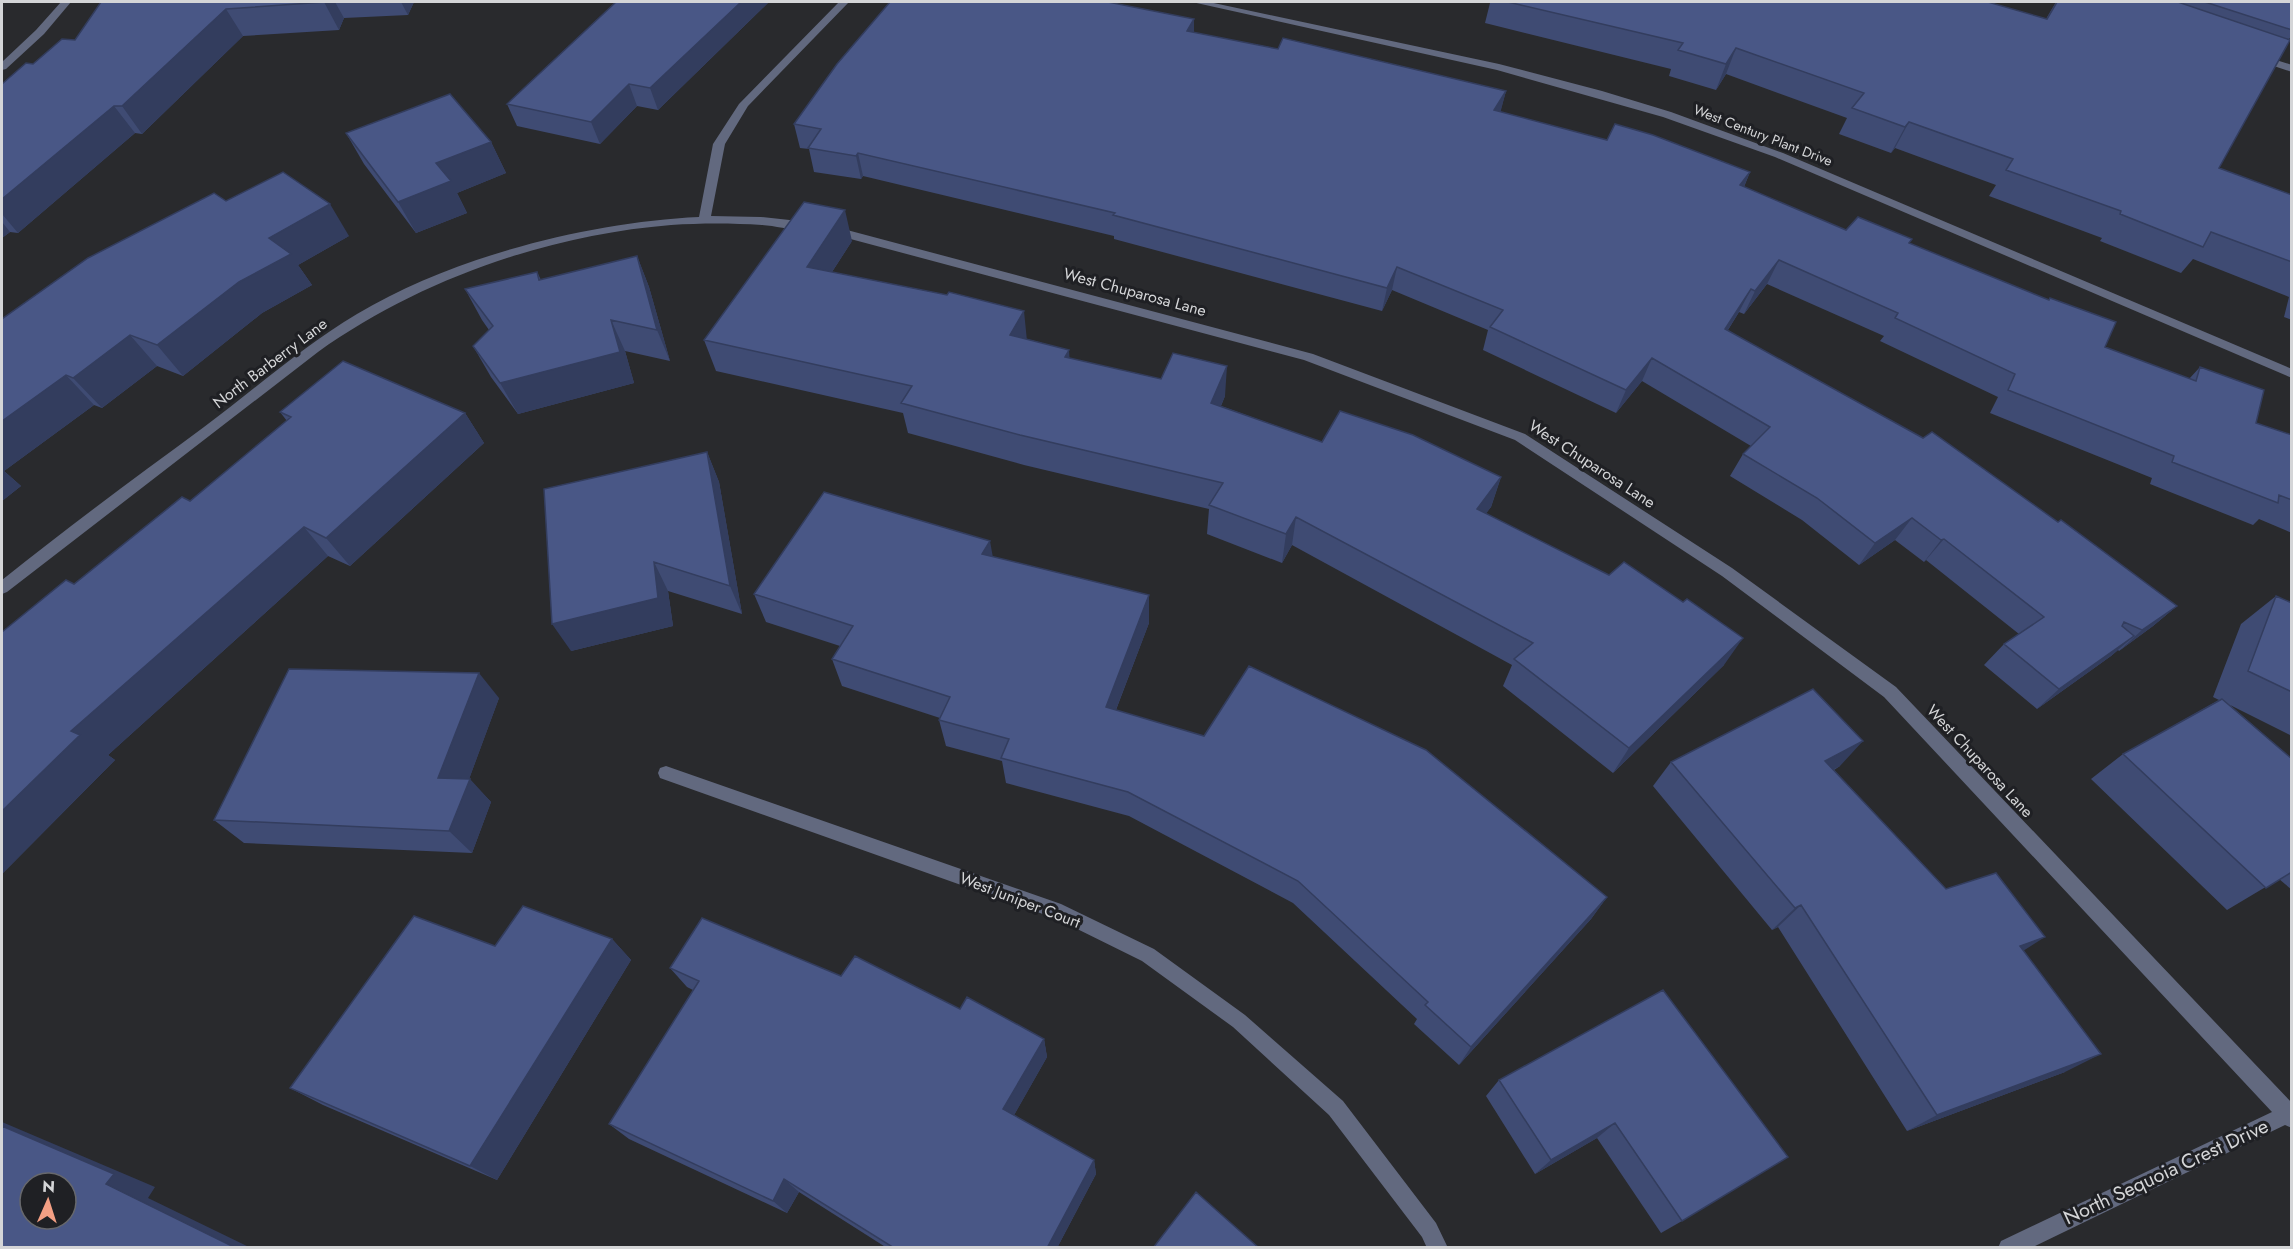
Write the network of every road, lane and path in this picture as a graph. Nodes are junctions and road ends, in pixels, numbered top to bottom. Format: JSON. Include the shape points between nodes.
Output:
{"nodes":[{"id":1,"x":66,"y":2,"type":"edge"},
{"id":2,"x":844,"y":2,"type":"edge"},
{"id":3,"x":1197,"y":2,"type":"edge"},
{"id":4,"x":2248,"y":54,"type":"edge"},
{"id":5,"x":2,"y":67,"type":"edge"},
{"id":6,"x":2292,"y":69,"type":"edge"},
{"id":7,"x":704,"y":220,"type":"junction"},
{"id":8,"x":595,"y":230,"type":"joint"},
{"id":9,"x":2292,"y":374,"type":"edge"},
{"id":10,"x":2,"y":588,"type":"edge"},
{"id":11,"x":666,"y":773,"type":"dead end"},
{"id":12,"x":2290,"y":1115,"type":"edge"},
{"id":13,"x":1438,"y":1248,"type":"edge"},
{"id":14,"x":2008,"y":1248,"type":"edge"}],
"edges":[{"from":1,"to":5,"type":"street"},
{"from":2,"to":7,"type":"street","via":[[744,104],[720,144]]},
{"from":3,"to":9,"type":"street","name":"West Century Plant Drive","via":[[1486,63],[1697,124],[1779,155]]},
{"from":4,"to":6,"type":"street"},
{"from":7,"to":8,"type":"street","name":"West Chuparosa Lane"},
{"from":7,"to":12,"type":"street","name":"West Chuparosa Lane","via":[[768,220],[835,230],[1308,357],[1520,437],[1727,572],[1890,692]]},
{"from":8,"to":10,"type":"street","name":"North Barberry Lane","via":[[509,253],[406,293],[351,324]]},
{"from":11,"to":13,"type":"street","name":"West Juniper Court","via":[[1061,912],[1148,955],[1239,1021],[1336,1108],[1429,1230]]},
{"from":12,"to":14,"type":"street","name":"North Sequoia Crest Drive"}]}
